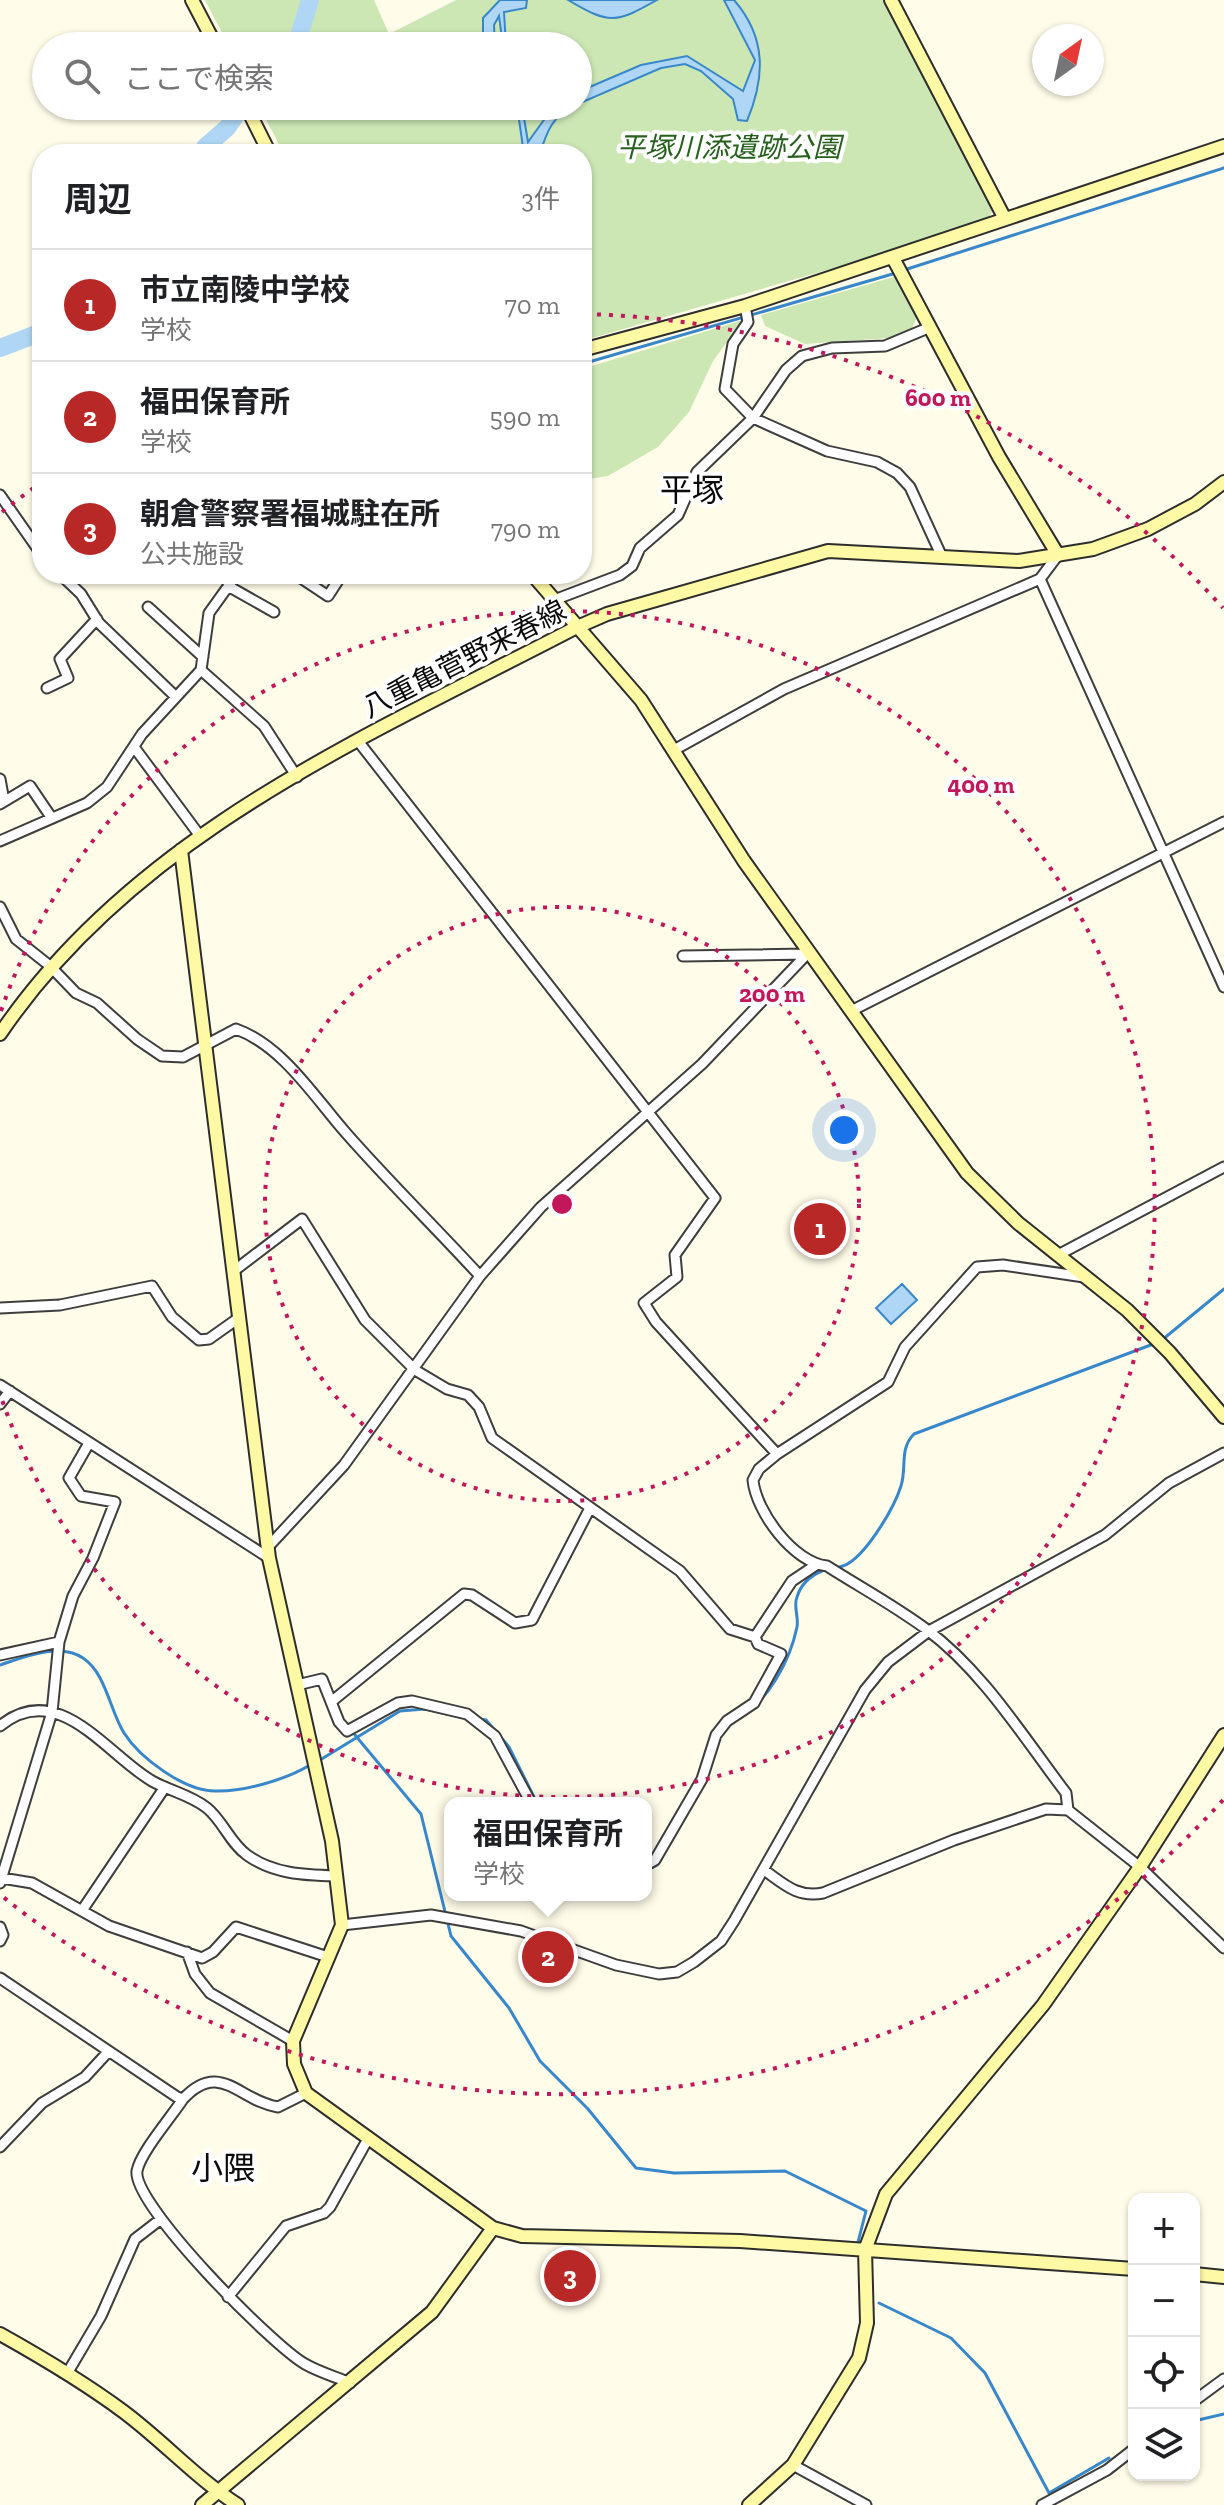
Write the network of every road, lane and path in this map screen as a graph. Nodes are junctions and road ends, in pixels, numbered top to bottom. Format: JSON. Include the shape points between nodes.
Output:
{"nodes":[{"id":1,"x":192,"y":0,"type":"edge"},
{"id":2,"x":891,"y":0,"type":"edge"},
{"id":3,"x":209,"y":32,"type":"edge"},
{"id":4,"x":253,"y":120,"type":"edge"},
{"id":5,"x":265,"y":144,"type":"edge"},
{"id":6,"x":1224,"y":146,"type":"edge"},
{"id":7,"x":1005,"y":219,"type":"junction"},
{"id":8,"x":895,"y":263,"type":"junction"},
{"id":9,"x":745,"y":306,"type":"junction"},
{"id":10,"x":928,"y":328,"type":"junction"},
{"id":11,"x":592,"y":347,"type":"edge"},
{"id":12,"x":753,"y":418,"type":"junction"},
{"id":13,"x":1224,"y":482,"type":"edge"},
{"id":14,"x":0,"y":495,"type":"edge"},
{"id":15,"x":32,"y":541,"type":"edge"},
{"id":16,"x":1058,"y":555,"type":"junction"},
{"id":17,"x":942,"y":557,"type":"junction"},
{"id":18,"x":1040,"y":579,"type":"junction"},
{"id":19,"x":70,"y":584,"type":"edge"},
{"id":20,"x":310,"y":584,"type":"edge"},
{"id":21,"x":336,"y":584,"type":"edge"},
{"id":22,"x":540,"y":584,"type":"edge"},
{"id":23,"x":228,"y":586,"type":"joint"},
{"id":24,"x":554,"y":600,"type":"junction"},
{"id":25,"x":148,"y":607,"type":"dead end"},
{"id":26,"x":274,"y":612,"type":"dead end"},
{"id":27,"x":97,"y":619,"type":"junction"},
{"id":28,"x":575,"y":628,"type":"junction"},
{"id":29,"x":203,"y":657,"type":"junction"},
{"id":30,"x":201,"y":670,"type":"junction"},
{"id":31,"x":47,"y":688,"type":"dead end"},
{"id":32,"x":176,"y":697,"type":"junction"},
{"id":33,"x":358,"y":741,"type":"junction"},
{"id":34,"x":134,"y":747,"type":"junction"},
{"id":35,"x":674,"y":750,"type":"junction"},
{"id":36,"x":297,"y":777,"type":"junction"},
{"id":37,"x":0,"y":779,"type":"edge"},
{"id":38,"x":2,"y":802,"type":"edge"},
{"id":39,"x":51,"y":817,"type":"junction"},
{"id":40,"x":1224,"y":822,"type":"edge"},
{"id":41,"x":200,"y":836,"type":"junction"},
{"id":42,"x":0,"y":841,"type":"edge"},
{"id":43,"x":181,"y":850,"type":"junction"},
{"id":44,"x":1165,"y":853,"type":"junction"},
{"id":45,"x":0,"y":907,"type":"edge"},
{"id":46,"x":808,"y":953,"type":"junction"},
{"id":47,"x":683,"y":956,"type":"dead end"},
{"id":48,"x":50,"y":966,"type":"junction"},
{"id":49,"x":1224,"y":987,"type":"edge"},
{"id":50,"x":851,"y":1011,"type":"junction"},
{"id":51,"x":0,"y":1034,"type":"edge"},
{"id":52,"x":206,"y":1045,"type":"junction"},
{"id":53,"x":645,"y":1111,"type":"junction"},
{"id":54,"x":1224,"y":1167,"type":"edge"},
{"id":55,"x":1058,"y":1255,"type":"junction"},
{"id":56,"x":235,"y":1270,"type":"junction"},
{"id":57,"x":480,"y":1276,"type":"junction"},
{"id":58,"x":1087,"y":1277,"type":"junction"},
{"id":59,"x":0,"y":1308,"type":"edge"},
{"id":60,"x":240,"y":1317,"type":"junction"},
{"id":61,"x":415,"y":1370,"type":"junction"},
{"id":62,"x":0,"y":1385,"type":"edge"},
{"id":63,"x":10,"y":1391,"type":"junction"},
{"id":64,"x":0,"y":1404,"type":"edge"},
{"id":65,"x":1224,"y":1417,"type":"edge"},
{"id":66,"x":89,"y":1443,"type":"junction"},
{"id":67,"x":1224,"y":1453,"type":"edge"},
{"id":68,"x":777,"y":1454,"type":"junction"},
{"id":69,"x":590,"y":1508,"type":"junction"},
{"id":70,"x":269,"y":1552,"type":"junction"},
{"id":71,"x":816,"y":1565,"type":"junction"},
{"id":72,"x":929,"y":1631,"type":"junction"},
{"id":73,"x":755,"y":1637,"type":"junction"},
{"id":74,"x":59,"y":1642,"type":"junction"},
{"id":75,"x":0,"y":1655,"type":"edge"},
{"id":76,"x":297,"y":1685,"type":"junction"},
{"id":77,"x":331,"y":1702,"type":"junction"},
{"id":78,"x":52,"y":1712,"type":"junction"},
{"id":79,"x":0,"y":1726,"type":"edge"},
{"id":80,"x":1223,"y":1737,"type":"edge"},
{"id":81,"x":165,"y":1787,"type":"junction"},
{"id":82,"x":528,"y":1797,"type":"edge"},
{"id":83,"x":1068,"y":1810,"type":"junction"},
{"id":84,"x":652,"y":1862,"type":"edge"},
{"id":85,"x":1140,"y":1867,"type":"junction"},
{"id":86,"x":764,"y":1870,"type":"junction"},
{"id":87,"x":336,"y":1876,"type":"junction"},
{"id":88,"x":1,"y":1880,"type":"edge"},
{"id":89,"x":83,"y":1909,"type":"junction"},
{"id":90,"x":342,"y":1925,"type":"junction"},
{"id":91,"x":0,"y":1927,"type":"edge"},
{"id":92,"x":0,"y":1941,"type":"edge"},
{"id":93,"x":1224,"y":1948,"type":"edge"},
{"id":94,"x":187,"y":1952,"type":"junction"},
{"id":95,"x":328,"y":1957,"type":"junction"},
{"id":96,"x":0,"y":1978,"type":"edge"},
{"id":97,"x":293,"y":2041,"type":"junction"},
{"id":98,"x":108,"y":2052,"type":"junction"},
{"id":99,"x":306,"y":2093,"type":"junction"},
{"id":100,"x":183,"y":2099,"type":"junction"},
{"id":101,"x":369,"y":2137,"type":"junction"},
{"id":102,"x":0,"y":2147,"type":"edge"},
{"id":103,"x":161,"y":2219,"type":"junction"},
{"id":104,"x":493,"y":2228,"type":"junction"},
{"id":105,"x":865,"y":2250,"type":"junction"},
{"id":106,"x":1128,"y":2269,"type":"edge"},
{"id":107,"x":1200,"y":2274,"type":"edge"},
{"id":108,"x":1223,"y":2276,"type":"edge"},
{"id":109,"x":228,"y":2297,"type":"junction"},
{"id":110,"x":0,"y":2334,"type":"edge"},
{"id":111,"x":68,"y":2372,"type":"junction"},
{"id":112,"x":1224,"y":2379,"type":"edge"},
{"id":113,"x":350,"y":2383,"type":"junction"},
{"id":114,"x":1200,"y":2397,"type":"edge"},
{"id":115,"x":1128,"y":2454,"type":"edge"},
{"id":116,"x":793,"y":2465,"type":"junction"},
{"id":117,"x":218,"y":2492,"type":"junction"},
{"id":118,"x":202,"y":2505,"type":"edge"},
{"id":119,"x":238,"y":2505,"type":"edge"},
{"id":120,"x":749,"y":2505,"type":"edge"},
{"id":121,"x":866,"y":2505,"type":"edge"},
{"id":122,"x":1042,"y":2505,"type":"edge"}],
"edges":[{"from":1,"to":3,"type":"street"},
{"from":2,"to":7,"type":"street"},
{"from":4,"to":5,"type":"street"},
{"from":6,"to":7,"type":"street"},
{"from":7,"to":8,"type":"street"},
{"from":8,"to":9,"type":"street"},
{"from":8,"to":10,"type":"street"},
{"from":9,"to":11,"type":"street"},
{"from":9,"to":12,"type":"street","via":[[748,322],[730,352],[725,389]]},
{"from":10,"to":12,"type":"street","via":[[885,346],[832,348],[802,356]]},
{"from":10,"to":16,"type":"street"},
{"from":12,"to":17,"type":"street","via":[[827,451],[877,462],[897,473],[910,487]]},
{"from":12,"to":24,"type":"street","via":[[697,472],[678,515],[640,548],[632,566]]},
{"from":13,"to":16,"type":"street","name":"八重亀菅野来春線","via":[[1148,529]]},
{"from":14,"to":15,"type":"street"},
{"from":16,"to":17,"type":"street","name":"八重亀菅野来春線","via":[[1019,561]]},
{"from":16,"to":18,"type":"street"},
{"from":17,"to":28,"type":"street","name":"八重亀菅野来春線","via":[[828,551],[607,614]]},
{"from":18,"to":35,"type":"street","via":[[784,689]]},
{"from":18,"to":44,"type":"street"},
{"from":19,"to":27,"type":"street"},
{"from":20,"to":21,"type":"street","via":[[328,596]]},
{"from":22,"to":24,"type":"street"},
{"from":23,"to":26,"type":"street"},
{"from":23,"to":29,"type":"street","via":[[209,613]]},
{"from":24,"to":28,"type":"street"},
{"from":25,"to":29,"type":"street"},
{"from":27,"to":31,"type":"street","via":[[60,659],[68,678]]},
{"from":27,"to":32,"type":"street"},
{"from":28,"to":33,"type":"street","name":"八重亀菅野来春線"},
{"from":28,"to":35,"type":"street","via":[[641,700]]},
{"from":29,"to":30,"type":"street"},
{"from":30,"to":32,"type":"street"},
{"from":30,"to":36,"type":"street","via":[[264,726]]},
{"from":32,"to":34,"type":"street"},
{"from":33,"to":36,"type":"street","name":"八重亀菅野来春線"},
{"from":33,"to":53,"type":"street"},
{"from":34,"to":39,"type":"street","via":[[107,787],[87,803]]},
{"from":34,"to":41,"type":"street"},
{"from":35,"to":46,"type":"street"},
{"from":36,"to":41,"type":"street","name":"八重亀菅野来春線"},
{"from":37,"to":38,"type":"street"},
{"from":38,"to":39,"type":"street","via":[[30,786]]},
{"from":39,"to":42,"type":"street"},
{"from":40,"to":44,"type":"street"},
{"from":41,"to":43,"type":"street","name":"八重亀菅野来春線"},
{"from":43,"to":48,"type":"street","name":"八重亀菅野来春線","via":[[121,895]]},
{"from":43,"to":52,"type":"street"},
{"from":44,"to":49,"type":"street"},
{"from":44,"to":50,"type":"street"},
{"from":45,"to":48,"type":"street","via":[[16,939]]},
{"from":46,"to":47,"type":"street"},
{"from":46,"to":50,"type":"street"},
{"from":46,"to":53,"type":"street","via":[[702,1064]]},
{"from":48,"to":51,"type":"street","name":"八重亀菅野来春線"},
{"from":48,"to":52,"type":"street","via":[[76,993],[97,1003],[162,1056],[183,1057]]},
{"from":50,"to":55,"type":"street","via":[[967,1173]]},
{"from":52,"to":56,"type":"street"},
{"from":52,"to":57,"type":"street","via":[[236,1029],[289,1066]]},
{"from":53,"to":57,"type":"street","via":[[541,1207]]},
{"from":53,"to":68,"type":"street","via":[[715,1198],[675,1255],[677,1277],[644,1303]]},
{"from":54,"to":55,"type":"street"},
{"from":55,"to":58,"type":"street"},
{"from":56,"to":60,"type":"street"},
{"from":56,"to":61,"type":"street","via":[[302,1219],[365,1320]]},
{"from":57,"to":61,"type":"street"},
{"from":58,"to":65,"type":"street","via":[[1159,1342]]},
{"from":58,"to":68,"type":"street","via":[[1003,1265],[977,1267],[905,1347],[888,1382]]},
{"from":59,"to":60,"type":"street","via":[[60,1305],[152,1286],[172,1317],[199,1340],[209,1339]]},
{"from":60,"to":70,"type":"street"},
{"from":61,"to":69,"type":"street","via":[[468,1395],[492,1438]]},
{"from":61,"to":70,"type":"street","via":[[344,1465]]},
{"from":62,"to":63,"type":"street"},
{"from":63,"to":64,"type":"street"},
{"from":63,"to":66,"type":"street"},
{"from":66,"to":70,"type":"street"},
{"from":66,"to":74,"type":"street","via":[[69,1478],[81,1496],[115,1502],[73,1596]]},
{"from":67,"to":72,"type":"street","via":[[1169,1483],[1105,1535]]},
{"from":68,"to":71,"type":"street","via":[[759,1469],[754,1493],[788,1542]]},
{"from":69,"to":73,"type":"street","via":[[680,1571],[730,1629]]},
{"from":69,"to":77,"type":"street","via":[[532,1620],[515,1623],[464,1594]]},
{"from":70,"to":76,"type":"street"},
{"from":71,"to":72,"type":"street","via":[[827,1566]]},
{"from":71,"to":73,"type":"street","via":[[792,1581]]},
{"from":72,"to":83,"type":"street","via":[[1003,1709],[1066,1793]]},
{"from":72,"to":86,"type":"street","via":[[869,1683]]},
{"from":73,"to":84,"type":"street","via":[[758,1644],[781,1654],[754,1703],[716,1735],[702,1779]]},
{"from":74,"to":75,"type":"street"},
{"from":74,"to":78,"type":"street"},
{"from":76,"to":77,"type":"street","via":[[322,1679]]},
{"from":76,"to":87,"type":"street"},
{"from":77,"to":82,"type":"street","via":[[347,1731],[398,1703],[412,1701],[467,1714],[495,1736]]},
{"from":78,"to":79,"type":"street","via":[[19,1712]]},
{"from":78,"to":81,"type":"street","via":[[94,1734]]},
{"from":78,"to":88,"type":"street"},
{"from":80,"to":85,"type":"street"},
{"from":81,"to":87,"type":"street","via":[[205,1806],[235,1844],[268,1867]]},
{"from":81,"to":89,"type":"street"},
{"from":83,"to":85,"type":"street"},
{"from":83,"to":86,"type":"street","via":[[1033,1814],[806,1896]]},
{"from":85,"to":93,"type":"street"},
{"from":85,"to":105,"type":"street","via":[[1043,2005],[886,2194]]},
{"from":86,"to":90,"type":"street","via":[[721,1941],[677,1972],[659,1974],[616,1965],[521,1931],[431,1915]]},
{"from":87,"to":90,"type":"street"},
{"from":88,"to":89,"type":"street","via":[[32,1883]]},
{"from":89,"to":94,"type":"street","via":[[109,1926]]},
{"from":90,"to":95,"type":"street"},
{"from":91,"to":92,"type":"street"},
{"from":94,"to":95,"type":"street","via":[[208,1956],[230,1930],[243,1927]]},
{"from":94,"to":97,"type":"street","via":[[210,1993]]},
{"from":95,"to":97,"type":"street"},
{"from":96,"to":98,"type":"street"},
{"from":97,"to":99,"type":"street","via":[[294,2064]]},
{"from":98,"to":100,"type":"street"},
{"from":98,"to":102,"type":"street","via":[[85,2077],[42,2103]]},
{"from":99,"to":100,"type":"street","via":[[278,2107],[224,2083],[209,2082],[198,2083]]},
{"from":99,"to":101,"type":"street"},
{"from":100,"to":103,"type":"street","via":[[137,2170]]},
{"from":101,"to":104,"type":"street"},
{"from":101,"to":109,"type":"street","via":[[330,2207],[286,2226]]},
{"from":103,"to":109,"type":"street"},
{"from":103,"to":111,"type":"street","via":[[135,2239],[101,2316]]},
{"from":104,"to":105,"type":"street","via":[[522,2236]]},
{"from":104,"to":113,"type":"street","via":[[432,2312]]},
{"from":105,"to":106,"type":"street"},
{"from":105,"to":116,"type":"street","via":[[867,2323],[859,2358]]},
{"from":107,"to":108,"type":"street"},
{"from":109,"to":113,"type":"street","via":[[304,2364]]},
{"from":110,"to":111,"type":"street"},
{"from":111,"to":117,"type":"street"},
{"from":112,"to":114,"type":"street"},
{"from":113,"to":117,"type":"street"},
{"from":115,"to":122,"type":"street"},
{"from":116,"to":120,"type":"street"},
{"from":116,"to":121,"type":"street"},
{"from":117,"to":118,"type":"street"},
{"from":117,"to":119,"type":"street"}]}
